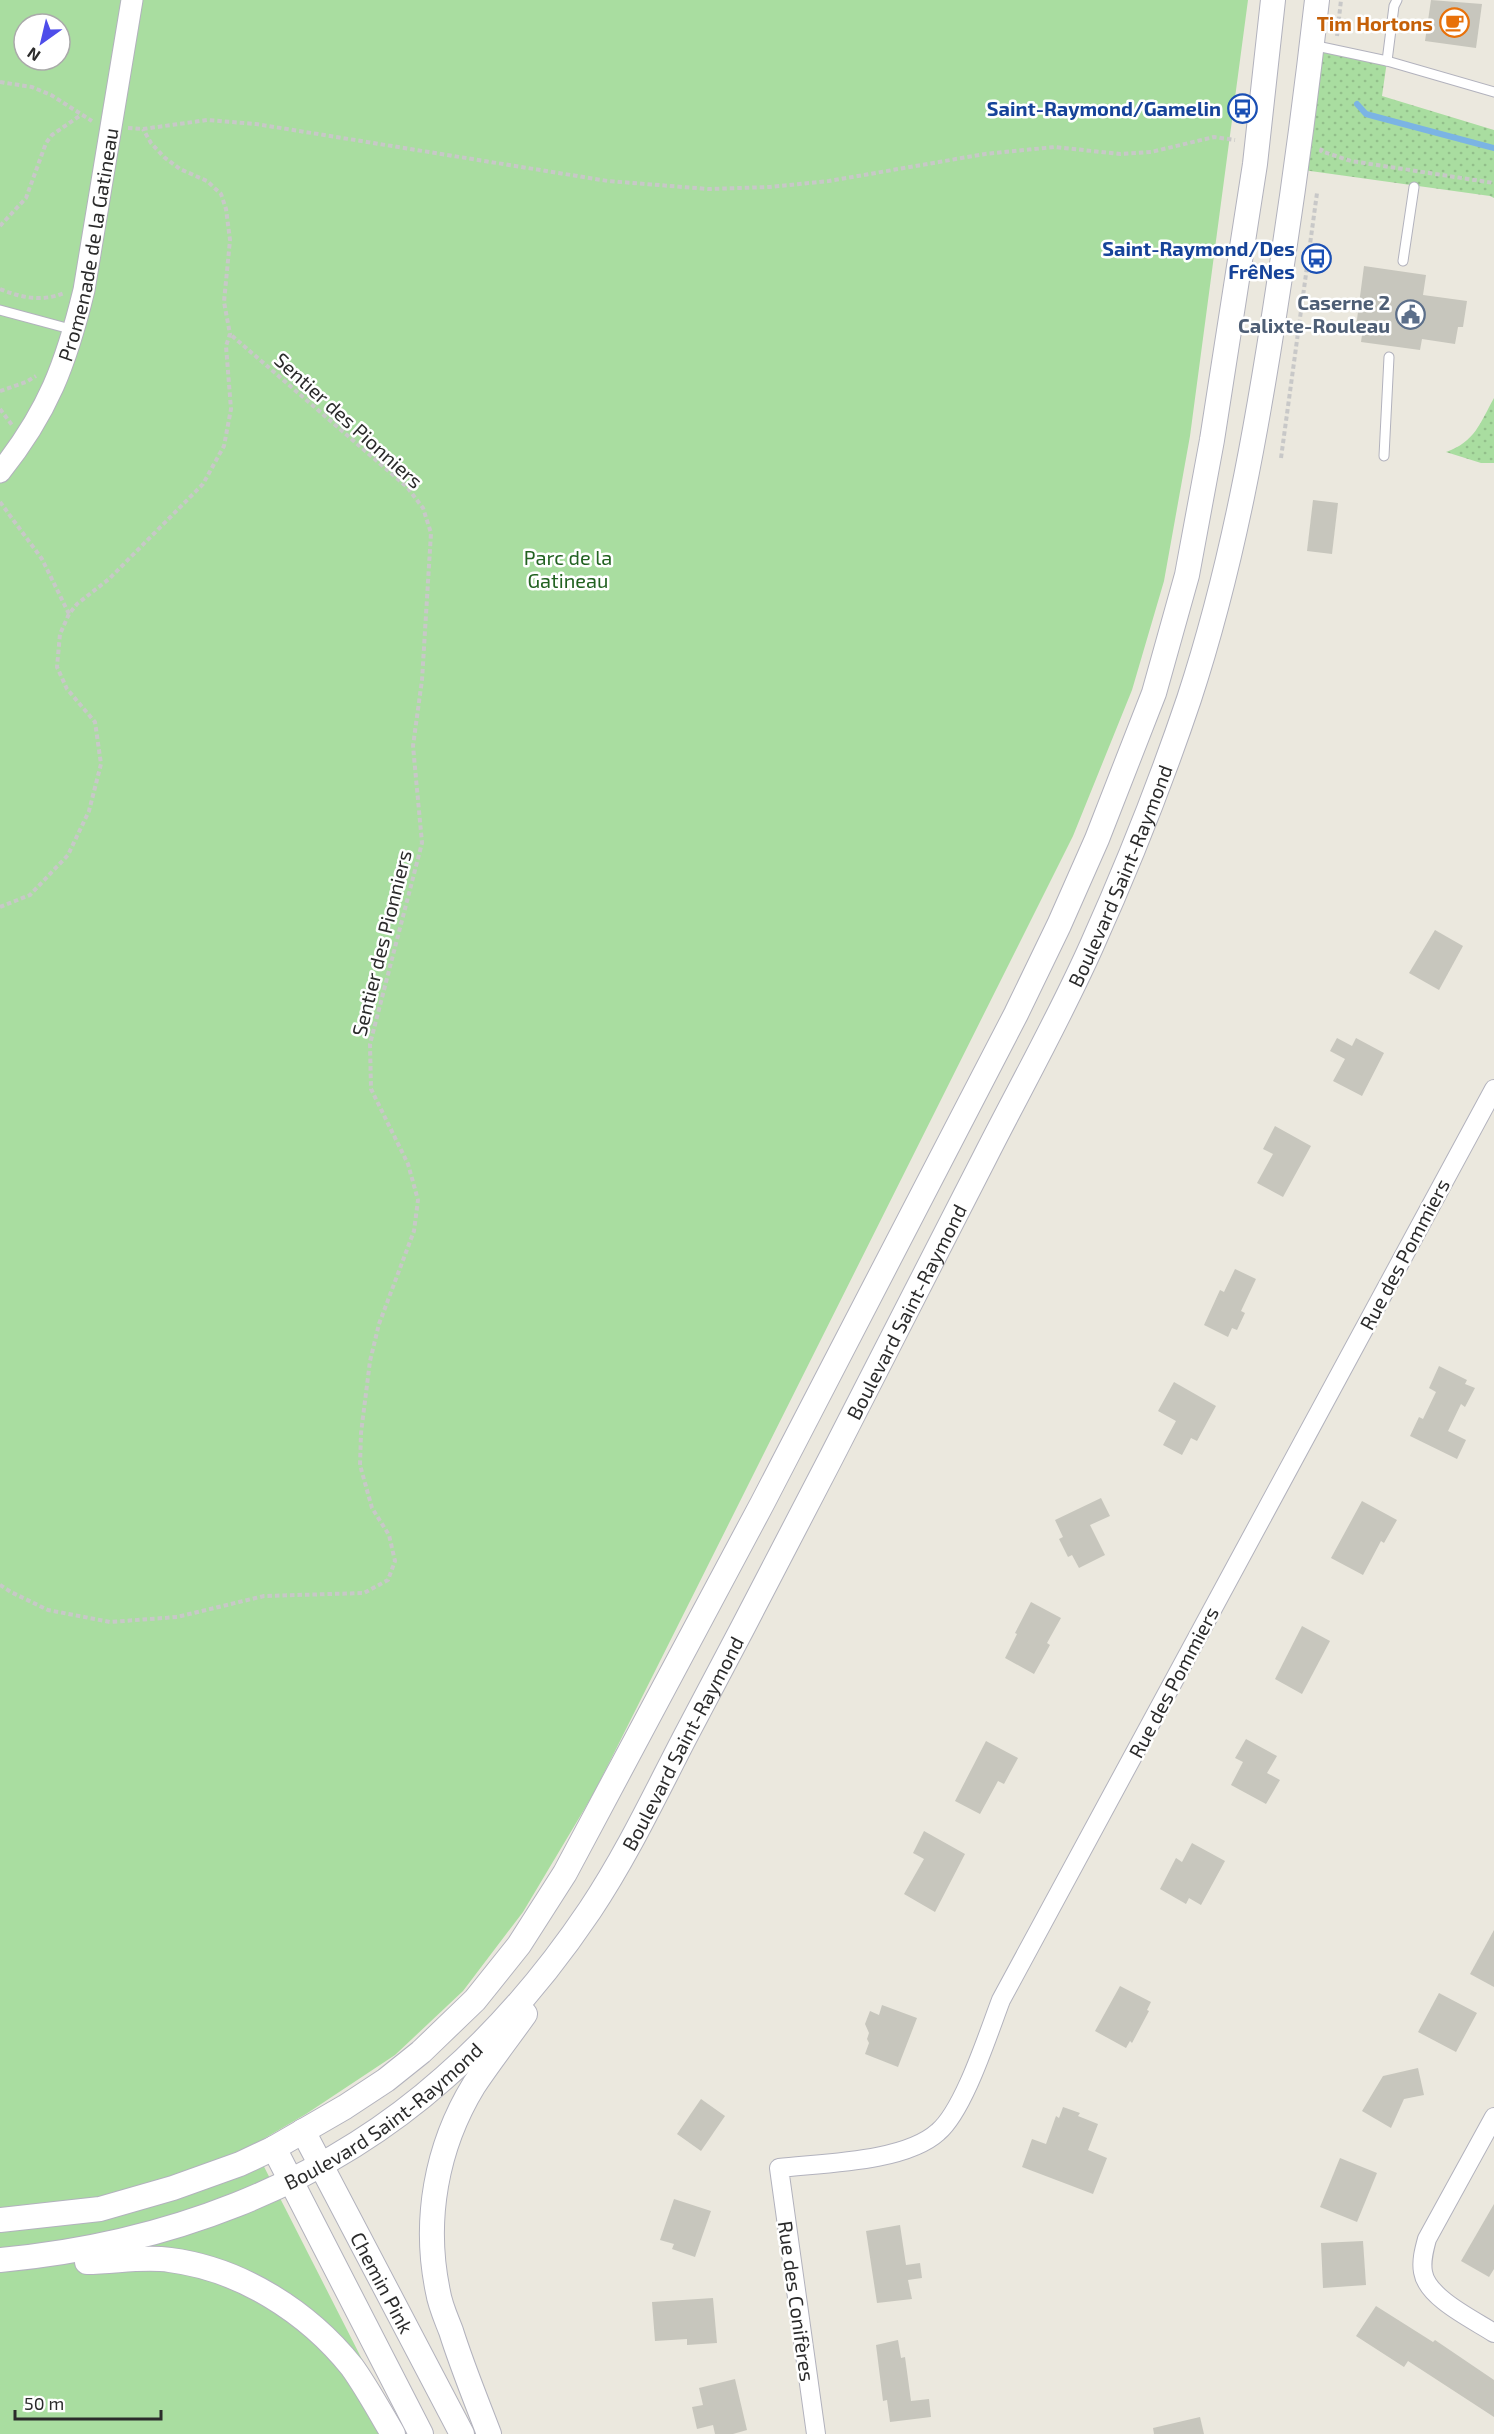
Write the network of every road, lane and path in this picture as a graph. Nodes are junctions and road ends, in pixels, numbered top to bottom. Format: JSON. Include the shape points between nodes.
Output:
{"nodes":[{"id":1,"x":132,"y":0,"type":"edge"},
{"id":2,"x":1273,"y":0,"type":"edge"},
{"id":3,"x":1317,"y":0,"type":"edge"},
{"id":4,"x":1396,"y":0,"type":"edge"},
{"id":5,"x":1312,"y":45,"type":"junction"},
{"id":6,"x":1388,"y":61,"type":"junction"},
{"id":7,"x":0,"y":82,"type":"edge"},
{"id":8,"x":1494,"y":92,"type":"edge"},
{"id":9,"x":81,"y":115,"type":"junction"},
{"id":10,"x":99,"y":125,"type":"dead end"},
{"id":11,"x":128,"y":128,"type":"dead end"},
{"id":12,"x":143,"y":129,"type":"junction"},
{"id":13,"x":1235,"y":140,"type":"dead end"},
{"id":14,"x":1321,"y":151,"type":"dead end"},
{"id":15,"x":1494,"y":183,"type":"edge"},
{"id":16,"x":1414,"y":187,"type":"dead end"},
{"id":17,"x":1317,"y":194,"type":"dead end"},
{"id":18,"x":0,"y":226,"type":"edge"},
{"id":19,"x":1403,"y":261,"type":"dead end"},
{"id":20,"x":0,"y":289,"type":"edge"},
{"id":21,"x":66,"y":292,"type":"dead end"},
{"id":22,"x":0,"y":310,"type":"edge"},
{"id":23,"x":74,"y":330,"type":"junction"},
{"id":24,"x":230,"y":334,"type":"junction"},
{"id":25,"x":1389,"y":357,"type":"dead end"},
{"id":26,"x":40,"y":371,"type":"dead end"},
{"id":27,"x":0,"y":391,"type":"edge"},
{"id":28,"x":1384,"y":456,"type":"dead end"},
{"id":29,"x":1281,"y":458,"type":"dead end"},
{"id":30,"x":0,"y":472,"type":"edge"},
{"id":31,"x":0,"y":502,"type":"edge"},
{"id":32,"x":69,"y":614,"type":"junction"},
{"id":33,"x":0,"y":907,"type":"edge"},
{"id":34,"x":1494,"y":1089,"type":"edge"},
{"id":35,"x":0,"y":1585,"type":"edge"},
{"id":36,"x":592,"y":1908,"type":"junction"},
{"id":37,"x":1494,"y":2117,"type":"edge"},
{"id":38,"x":303,"y":2131,"type":"junction"},
{"id":39,"x":274,"y":2148,"type":"junction"},
{"id":40,"x":321,"y":2163,"type":"junction"},
{"id":41,"x":779,"y":2168,"type":"joint"},
{"id":42,"x":292,"y":2181,"type":"junction"},
{"id":43,"x":0,"y":2220,"type":"edge"},
{"id":44,"x":2,"y":2260,"type":"edge"},
{"id":45,"x":1494,"y":2333,"type":"edge"},
{"id":46,"x":393,"y":2434,"type":"edge"},
{"id":47,"x":421,"y":2434,"type":"edge"},
{"id":48,"x":462,"y":2434,"type":"edge"},
{"id":49,"x":489,"y":2434,"type":"edge"},
{"id":50,"x":816,"y":2434,"type":"edge"}],
"edges":[{"from":1,"to":23,"type":"street","name":"Promenade de la Gatineau"},
{"from":2,"to":38,"type":"main road","name":"Boulevard Saint-Raymond","via":[[1255,164],[1187,575],[1154,693],[1059,925],[762,1504],[565,1873],[519,1945],[475,2000],[395,2073]]},
{"from":3,"to":5,"type":"main road","name":"Boulevard Saint-Raymond"},
{"from":4,"to":6,"type":"lane"},
{"from":5,"to":6,"type":"lane"},
{"from":5,"to":36,"type":"main road","name":"Boulevard Saint-Raymond","via":[[1250,465],[1189,698],[1134,847],[1090,952],[634,1836]]},
{"from":6,"to":8,"type":"lane"},
{"from":7,"to":9,"type":"path","via":[[32,87]]},
{"from":9,"to":10,"type":"path"},
{"from":9,"to":18,"type":"path","via":[[46,143],[26,198]]},
{"from":11,"to":12,"type":"path"},
{"from":12,"to":13,"type":"path","via":[[207,120],[256,124],[608,181],[708,189],[829,181],[984,154],[1055,147],[1119,154],[1151,152],[1214,136]]},
{"from":12,"to":24,"type":"path","via":[[164,157],[207,181],[221,194],[230,240],[224,302]]},
{"from":14,"to":15,"type":"path","via":[[1351,161]]},
{"from":16,"to":19,"type":"lane"},
{"from":17,"to":29,"type":"path"},
{"from":20,"to":21,"type":"path","via":[[38,300]]},
{"from":22,"to":23,"type":"lane"},
{"from":23,"to":30,"type":"street","name":"Promenade de la Gatineau","via":[[45,406]]},
{"from":24,"to":32,"type":"path","via":[[226,346],[231,410],[224,446],[203,484]]},
{"from":24,"to":35,"type":"path","name":"Sentier des Pionniers","via":[[406,487],[423,508],[431,533],[422,680],[413,746],[422,843],[370,1044],[371,1089],[408,1164],[418,1200],[414,1231],[372,1351],[361,1432],[360,1465],[372,1508],[389,1535],[395,1561],[388,1580],[364,1593],[264,1596],[177,1617],[110,1622],[48,1610]]},
{"from":25,"to":28,"type":"lane"},
{"from":26,"to":27,"type":"path","via":[[26,382]]},
{"from":31,"to":32,"type":"path","via":[[42,559]]},
{"from":32,"to":33,"type":"path","via":[[60,634],[57,667],[68,689],[95,722],[101,764],[89,811],[68,855],[30,895]]},
{"from":34,"to":41,"type":"street","name":"Rue des Pommiers","via":[[1001,2000],[952,2115],[939,2132],[908,2151]]},
{"from":36,"to":40,"type":"main road","name":"Boulevard Saint-Raymond","via":[[479,2046],[397,2117]]},
{"from":36,"to":49,"type":"main road","via":[[530,2007],[474,2085],[448,2139],[434,2194],[432,2256],[438,2295]]},
{"from":37,"to":45,"type":"street","via":[[1427,2239],[1422,2258],[1423,2274],[1432,2291]]},
{"from":38,"to":39,"type":"main road","name":"Boulevard Saint-Raymond"},
{"from":38,"to":40,"type":"main road","name":"Chemin Pink"},
{"from":39,"to":42,"type":"main road","name":"Chemin Pink"},
{"from":39,"to":43,"type":"main road","name":"Boulevard Saint-Raymond","via":[[210,2176],[136,2200],[99,2209]]},
{"from":40,"to":42,"type":"main road","name":"Boulevard Saint-Raymond"},
{"from":40,"to":48,"type":"main road","name":"Chemin Pink"},
{"from":41,"to":50,"type":"street","name":"Rue des Conifères"},
{"from":42,"to":44,"type":"main road","name":"Boulevard Saint-Raymond","via":[[207,2217],[135,2239]]},
{"from":42,"to":47,"type":"main road","name":"Chemin Pink"},
{"from":44,"to":46,"type":"main road","via":[[170,2260],[240,2280],[283,2303],[318,2331],[352,2368]]}]}
